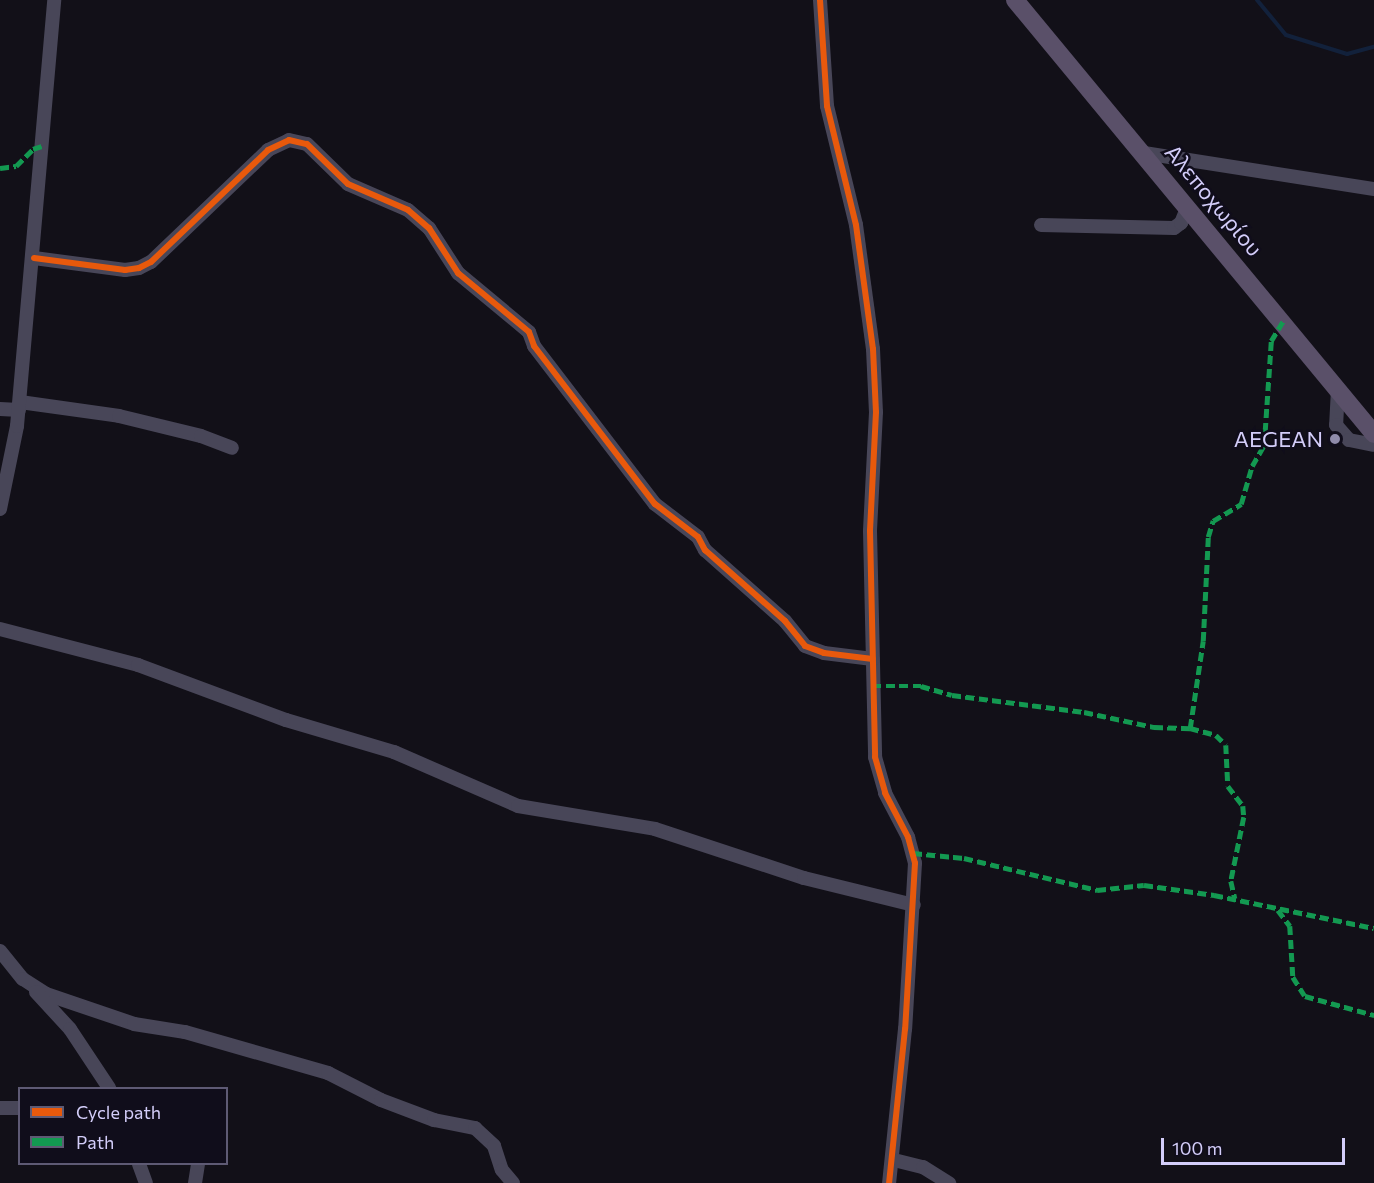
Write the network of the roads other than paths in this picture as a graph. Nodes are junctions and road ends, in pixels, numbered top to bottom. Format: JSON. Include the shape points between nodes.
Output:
{"nodes":[{"id":1,"x":54,"y":0,"type":"edge"},
{"id":2,"x":820,"y":0,"type":"edge"},
{"id":3,"x":1015,"y":0,"type":"edge"},
{"id":4,"x":1144,"y":153,"type":"junction"},
{"id":5,"x":1374,"y":189,"type":"edge"},
{"id":6,"x":1188,"y":206,"type":"junction"},
{"id":7,"x":1041,"y":225,"type":"dead end"},
{"id":8,"x":33,"y":258,"type":"junction"},
{"id":9,"x":1338,"y":389,"type":"junction"},
{"id":10,"x":19,"y":406,"type":"junction"},
{"id":11,"x":0,"y":408,"type":"edge"},
{"id":12,"x":1374,"y":434,"type":"edge"},
{"id":13,"x":1374,"y":445,"type":"edge"},
{"id":14,"x":232,"y":448,"type":"dead end"},
{"id":15,"x":0,"y":509,"type":"edge"},
{"id":16,"x":0,"y":629,"type":"edge"},
{"id":17,"x":873,"y":659,"type":"junction"},
{"id":18,"x":914,"y":905,"type":"junction"},
{"id":19,"x":0,"y":951,"type":"edge"},
{"id":20,"x":33,"y":988,"type":"junction"},
{"id":21,"x":108,"y":1087,"type":"edge"},
{"id":22,"x":0,"y":1108,"type":"edge"},
{"id":23,"x":18,"y":1108,"type":"edge"},
{"id":24,"x":894,"y":1160,"type":"junction"},
{"id":25,"x":139,"y":1165,"type":"edge"},
{"id":26,"x":198,"y":1165,"type":"edge"},
{"id":27,"x":146,"y":1183,"type":"edge"},
{"id":28,"x":195,"y":1183,"type":"edge"},
{"id":29,"x":513,"y":1183,"type":"edge"},
{"id":30,"x":889,"y":1183,"type":"edge"},
{"id":31,"x":949,"y":1183,"type":"edge"}],
"edges":[{"from":1,"to":8,"type":"street"},
{"from":2,"to":17,"type":"street","via":[[827,106],[858,234],[873,349]]},
{"from":3,"to":4,"type":"main road","name":"Αλεποχωρίου"},
{"from":4,"to":5,"type":"street"},
{"from":4,"to":6,"type":"main road","name":"Αλεποχωρίου"},
{"from":6,"to":7,"type":"street","via":[[1181,223],[1174,228]]},
{"from":6,"to":9,"type":"main road","name":"Αλεποχωρίου"},
{"from":8,"to":10,"type":"street"},
{"from":8,"to":17,"type":"street","via":[[125,270],[139,268],[151,262],[268,150],[289,140],[307,144],[348,184],[420,219],[458,273],[530,332],[534,346],[655,504],[698,537],[705,550],[784,621],[805,646],[824,653]]},
{"from":9,"to":12,"type":"main road","name":"Αλεποχωρίου"},
{"from":9,"to":13,"type":"street","via":[[1336,425],[1349,440]]},
{"from":10,"to":11,"type":"street"},
{"from":10,"to":14,"type":"street","via":[[119,416],[201,436]]},
{"from":10,"to":15,"type":"street"},
{"from":16,"to":18,"type":"street","via":[[138,665],[286,720],[394,752],[518,806],[663,831],[804,878]]},
{"from":17,"to":18,"type":"street","via":[[875,757],[885,793],[913,850]]},
{"from":18,"to":24,"type":"street"},
{"from":19,"to":20,"type":"street"},
{"from":20,"to":21,"type":"street","via":[[70,1029]]},
{"from":20,"to":29,"type":"street","via":[[134,1024],[185,1032],[328,1073],[381,1100],[434,1120],[475,1128],[494,1146],[502,1170]]},
{"from":22,"to":23,"type":"street"},
{"from":24,"to":30,"type":"street"},
{"from":24,"to":31,"type":"street","via":[[923,1167]]},
{"from":25,"to":27,"type":"street"},
{"from":26,"to":28,"type":"street"}]}
